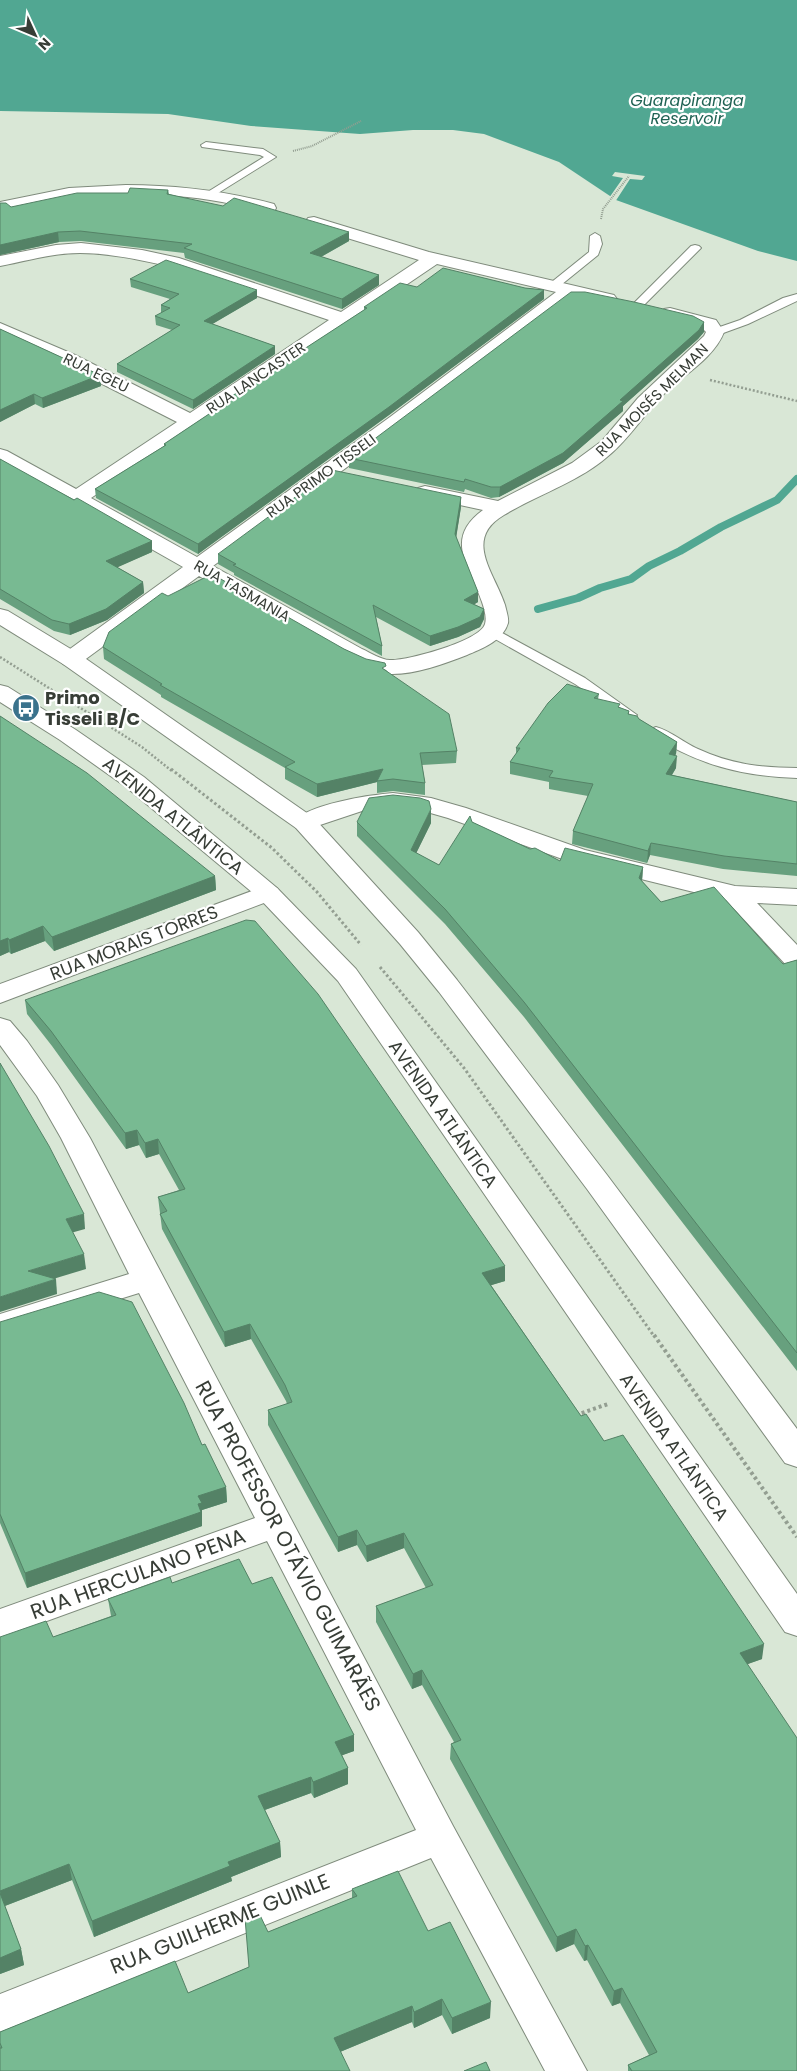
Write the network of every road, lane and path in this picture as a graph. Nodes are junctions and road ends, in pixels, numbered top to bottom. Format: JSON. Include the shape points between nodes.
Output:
{"nodes":[{"id":1,"x":361,"y":121,"type":"dead end"},
{"id":2,"x":206,"y":145,"type":"dead end"},
{"id":3,"x":271,"y":157,"type":"junction"},
{"id":4,"x":629,"y":176,"type":"dead end"},
{"id":5,"x":210,"y":195,"type":"junction"},
{"id":6,"x":0,"y":207,"type":"edge"},
{"id":7,"x":282,"y":212,"type":"edge"},
{"id":8,"x":299,"y":218,"type":"edge"},
{"id":9,"x":595,"y":236,"type":"joint"},
{"id":10,"x":695,"y":248,"type":"dead end"},
{"id":11,"x":434,"y":258,"type":"junction"},
{"id":12,"x":0,"y":261,"type":"edge"},
{"id":13,"x":561,"y":289,"type":"junction"},
{"id":14,"x":797,"y":297,"type":"edge"},
{"id":15,"x":638,"y":305,"type":"junction"},
{"id":16,"x":343,"y":319,"type":"junction"},
{"id":17,"x":0,"y":329,"type":"edge"},
{"id":18,"x":715,"y":332,"type":"junction"},
{"id":19,"x":678,"y":372,"type":"junction"},
{"id":20,"x":797,"y":401,"type":"edge"},
{"id":21,"x":191,"y":421,"type":"junction"},
{"id":22,"x":0,"y":455,"type":"edge"},
{"id":23,"x":328,"y":471,"type":"junction"},
{"id":24,"x":357,"y":478,"type":"edge"},
{"id":25,"x":405,"y":488,"type":"edge"},
{"id":26,"x":77,"y":498,"type":"junction"},
{"id":27,"x":502,"y":508,"type":"junction"},
{"id":28,"x":198,"y":566,"type":"junction"},
{"id":29,"x":0,"y":616,"type":"edge"},
{"id":30,"x":493,"y":632,"type":"junction"},
{"id":31,"x":71,"y":659,"type":"junction"},
{"id":32,"x":0,"y":692,"type":"edge"},
{"id":33,"x":797,"y":773,"type":"edge"},
{"id":34,"x":305,"y":823,"type":"junction"},
{"id":35,"x":268,"y":893,"type":"junction"},
{"id":36,"x":735,"y":894,"type":"junction"},
{"id":37,"x":797,"y":897,"type":"edge"},
{"id":38,"x":797,"y":961,"type":"edge"},
{"id":39,"x":0,"y":994,"type":"edge"},
{"id":40,"x":0,"y":1027,"type":"edge"},
{"id":41,"x":148,"y":1278,"type":"junction"},
{"id":42,"x":0,"y":1325,"type":"edge"},
{"id":43,"x":637,"y":1394,"type":"junction"},
{"id":44,"x":572,"y":1417,"type":"edge"},
{"id":45,"x":796,"y":1452,"type":"edge"},
{"id":46,"x":276,"y":1524,"type":"junction"},
{"id":47,"x":797,"y":1622,"type":"edge"},
{"id":48,"x":0,"y":1624,"type":"edge"},
{"id":49,"x":440,"y":1838,"type":"junction"},
{"id":50,"x":0,"y":2013,"type":"edge"},
{"id":51,"x":566,"y":2071,"type":"edge"}],
"edges":[{"from":1,"to":3,"type":"path","via":[[312,146]]},
{"from":2,"to":3,"type":"lane","via":[[263,152]]},
{"from":3,"to":5,"type":"lane"},
{"from":4,"to":9,"type":"path","via":[[604,209]]},
{"from":5,"to":6,"type":"street","via":[[123,190],[78,192]]},
{"from":5,"to":7,"type":"street"},
{"from":8,"to":11,"type":"street","name":"RUA MOISÉS MELMAN"},
{"from":9,"to":13,"type":"lane","via":[[594,253]]},
{"from":10,"to":15,"type":"lane"},
{"from":11,"to":13,"type":"street","name":"RUA MOISÉS MELMAN"},
{"from":11,"to":16,"type":"street","name":"RUA LANCASTER"},
{"from":12,"to":16,"type":"street","via":[[82,248],[142,255],[173,262]]},
{"from":13,"to":15,"type":"street","name":"RUA MOISÉS MELMAN"},
{"from":13,"to":23,"type":"street","name":"RUA PRIMO TISSELI"},
{"from":14,"to":18,"type":"lane"},
{"from":15,"to":18,"type":"street","name":"RUA MOISÉS MELMAN","via":[[699,320],[709,324]]},
{"from":16,"to":21,"type":"street","name":"RUA LANCASTER"},
{"from":17,"to":21,"type":"street","name":"RUA EGEU"},
{"from":18,"to":19,"type":"street","name":"RUA MOISÉS MELMAN"},
{"from":19,"to":20,"type":"path"},
{"from":19,"to":27,"type":"street","name":"RUA MOISÉS MELMAN","via":[[652,394],[608,447]]},
{"from":21,"to":26,"type":"street","name":"RUA LANCASTER"},
{"from":22,"to":26,"type":"street","name":"RUA TASMANIA"},
{"from":23,"to":24,"type":"street"},
{"from":23,"to":28,"type":"street","name":"RUA PRIMO TISSELI"},
{"from":25,"to":27,"type":"street"},
{"from":26,"to":28,"type":"street","name":"RUA TASMANIA"},
{"from":27,"to":30,"type":"street","name":"RUA MOISÉS MELMAN","via":[[474,530],[472,543],[473,570],[497,614]]},
{"from":28,"to":30,"type":"street","name":"RUA TASMANIA","via":[[323,638],[388,667],[416,664]]},
{"from":28,"to":31,"type":"street","name":"RUA PRIMO TISSELI"},
{"from":29,"to":31,"type":"street"},
{"from":30,"to":33,"type":"lane","via":[[580,681],[672,743],[699,757],[732,768]]},
{"from":31,"to":34,"type":"street"},
{"from":32,"to":35,"type":"street","name":"AVENIDA ATLÂNTICA","via":[[135,782]]},
{"from":34,"to":36,"type":"street","via":[[363,803],[393,800],[422,803],[577,856]]},
{"from":34,"to":45,"type":"street","via":[[448,986]]},
{"from":35,"to":39,"type":"street","name":"RUA MORAIS TORRES"},
{"from":35,"to":43,"type":"street","name":"AVENIDA ATLÂNTICA","via":[[347,975]]},
{"from":36,"to":37,"type":"street"},
{"from":36,"to":38,"type":"street"},
{"from":40,"to":41,"type":"street","name":"RUA PROFESSOR OTÁVIO GUIMARÃES","via":[[22,1053],[88,1159]]},
{"from":41,"to":42,"type":"street"},
{"from":41,"to":46,"type":"street","name":"RUA PROFESSOR OTÁVIO GUIMARÃES"},
{"from":43,"to":44,"type":"path"},
{"from":43,"to":47,"type":"street","name":"AVENIDA ATLÂNTICA"},
{"from":46,"to":48,"type":"street","name":"RUA HERCULANO PENA"},
{"from":46,"to":49,"type":"street","name":"RUA PROFESSOR OTÁVIO GUIMARÃES"},
{"from":49,"to":50,"type":"street","name":"RUA GUILHERME GUINLE"},
{"from":49,"to":51,"type":"street","name":"RUA PROFESSOR OTÁVIO GUIMARÃES"}]}
